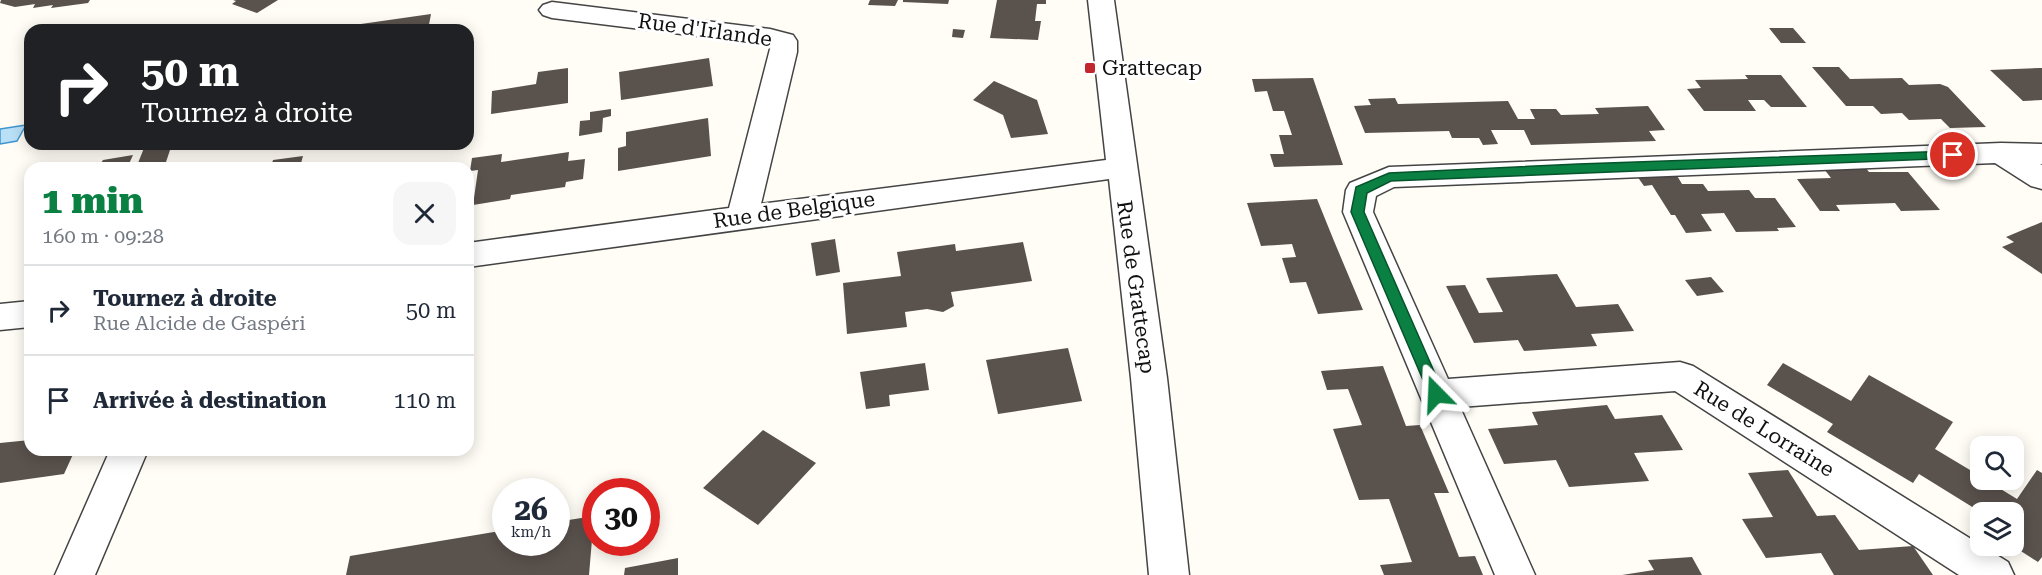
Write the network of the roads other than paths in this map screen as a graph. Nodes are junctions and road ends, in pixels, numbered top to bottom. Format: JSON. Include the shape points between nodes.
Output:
{"nodes":[{"id":1,"x":1101,"y":0,"type":"edge"},
{"id":2,"x":552,"y":10,"type":"dead end"},
{"id":3,"x":2001,"y":153,"type":"junction"},
{"id":4,"x":2042,"y":154,"type":"edge"},
{"id":5,"x":1120,"y":168,"type":"junction"},
{"id":6,"x":2042,"y":179,"type":"edge"},
{"id":7,"x":742,"y":217,"type":"junction"},
{"id":8,"x":474,"y":254,"type":"edge"},
{"id":9,"x":24,"y":315,"type":"edge"},
{"id":10,"x":0,"y":317,"type":"edge"},
{"id":11,"x":1436,"y":394,"type":"junction"},
{"id":12,"x":126,"y":456,"type":"edge"},
{"id":13,"x":75,"y":575,"type":"edge"},
{"id":14,"x":1169,"y":575,"type":"edge"},
{"id":15,"x":1515,"y":575,"type":"edge"},
{"id":16,"x":1994,"y":575,"type":"edge"}],
"edges":[{"from":1,"to":5,"type":"street","name":"Rue de Grattecap"},
{"from":2,"to":7,"type":"street","name":"Rue d'Irlande","via":[[784,41]]},
{"from":3,"to":4,"type":"street"},
{"from":3,"to":6,"type":"street"},
{"from":3,"to":11,"type":"street","via":[[1389,177],[1361,190],[1358,212]]},
{"from":5,"to":7,"type":"street","name":"Rue de Belgique"},
{"from":5,"to":14,"type":"street","name":"Rue de Grattecap","via":[[1149,378]]},
{"from":7,"to":8,"type":"street","name":"Rue de Belgique"},
{"from":9,"to":10,"type":"street"},
{"from":11,"to":15,"type":"street"},
{"from":11,"to":16,"type":"street","name":"Rue de Lorraine","via":[[1680,376]]},
{"from":12,"to":13,"type":"street"}]}
